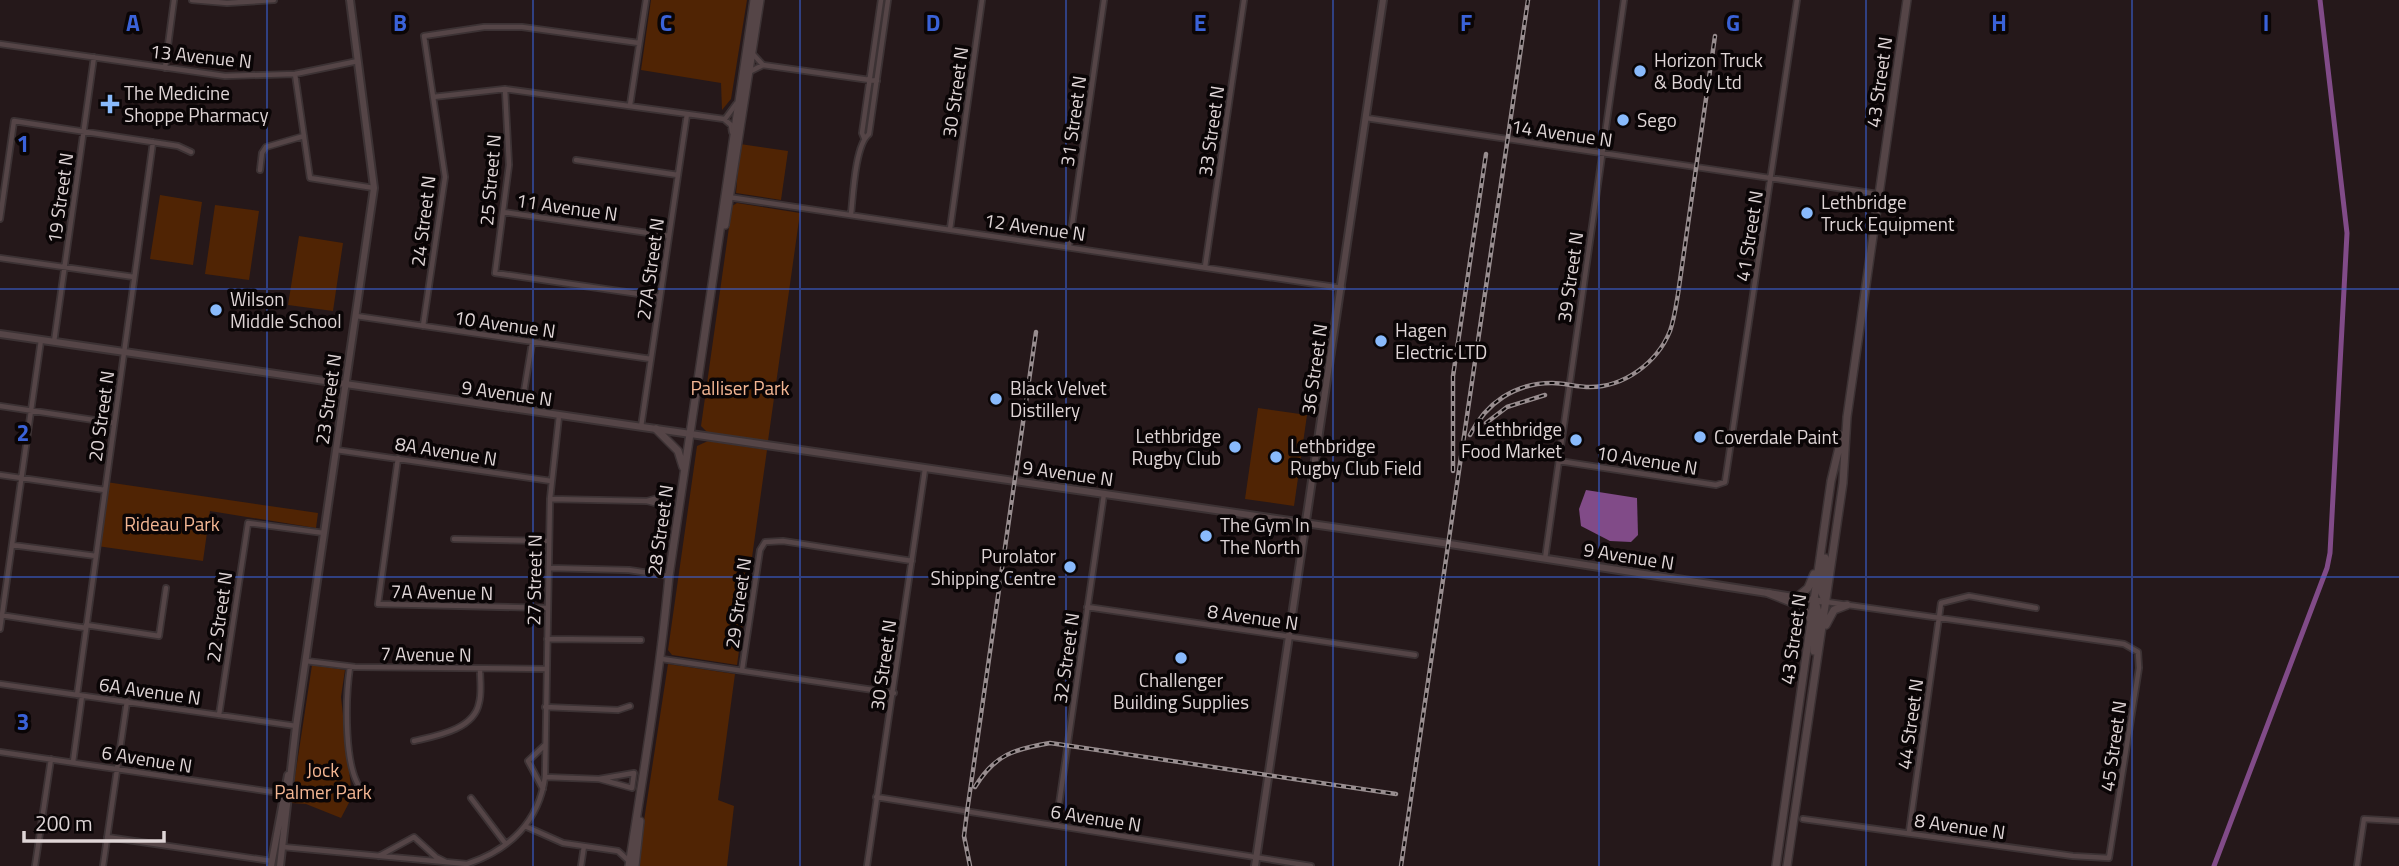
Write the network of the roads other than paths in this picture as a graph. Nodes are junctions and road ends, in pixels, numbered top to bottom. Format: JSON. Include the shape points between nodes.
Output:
{"nodes":[{"id":1,"x":174,"y":0,"type":"edge"},
{"id":2,"x":192,"y":0,"type":"edge"},
{"id":3,"x":350,"y":0,"type":"edge"},
{"id":4,"x":646,"y":0,"type":"edge"},
{"id":5,"x":754,"y":0,"type":"edge"},
{"id":6,"x":760,"y":0,"type":"edge"},
{"id":7,"x":881,"y":0,"type":"edge"},
{"id":8,"x":888,"y":0,"type":"edge"},
{"id":9,"x":982,"y":0,"type":"edge"},
{"id":10,"x":1104,"y":0,"type":"edge"},
{"id":11,"x":1244,"y":0,"type":"edge"},
{"id":12,"x":1383,"y":0,"type":"edge"},
{"id":13,"x":1624,"y":0,"type":"edge"},
{"id":14,"x":1797,"y":0,"type":"edge"},
{"id":15,"x":1907,"y":0,"type":"edge"},
{"id":16,"x":274,"y":1,"type":"edge"},
{"id":17,"x":639,"y":43,"type":"junction"},
{"id":18,"x":0,"y":44,"type":"edge"},
{"id":19,"x":752,"y":53,"type":"junction"},
{"id":20,"x":94,"y":57,"type":"junction"},
{"id":21,"x":358,"y":61,"type":"junction"},
{"id":22,"x":763,"y":65,"type":"junction"},
{"id":23,"x":165,"y":68,"type":"junction"},
{"id":24,"x":749,"y":72,"type":"junction"},
{"id":25,"x":295,"y":74,"type":"junction"},
{"id":26,"x":869,"y":80,"type":"junction"},
{"id":27,"x":877,"y":81,"type":"junction"},
{"id":28,"x":505,"y":89,"type":"junction"},
{"id":29,"x":433,"y":97,"type":"junction"},
{"id":30,"x":738,"y":100,"type":"junction"},
{"id":31,"x":630,"y":105,"type":"junction"},
{"id":32,"x":687,"y":114,"type":"junction"},
{"id":33,"x":1366,"y":118,"type":"junction"},
{"id":34,"x":724,"y":119,"type":"junction"},
{"id":35,"x":83,"y":131,"type":"junction"},
{"id":36,"x":304,"y":136,"type":"junction"},
{"id":37,"x":733,"y":136,"type":"junction"},
{"id":38,"x":864,"y":138,"type":"junction"},
{"id":39,"x":153,"y":142,"type":"junction"},
{"id":40,"x":191,"y":152,"type":"dead end"},
{"id":41,"x":1602,"y":152,"type":"junction"},
{"id":42,"x":576,"y":160,"type":"dead end"},
{"id":43,"x":260,"y":170,"type":"dead end"},
{"id":44,"x":678,"y":175,"type":"junction"},
{"id":45,"x":1772,"y":179,"type":"junction"},
{"id":46,"x":2,"y":188,"type":"edge"},
{"id":47,"x":374,"y":188,"type":"junction"},
{"id":48,"x":1878,"y":194,"type":"junction"},
{"id":49,"x":727,"y":197,"type":"junction"},
{"id":50,"x":503,"y":212,"type":"junction"},
{"id":51,"x":851,"y":214,"type":"junction"},
{"id":52,"x":0,"y":219,"type":"edge"},
{"id":53,"x":950,"y":229,"type":"junction"},
{"id":54,"x":669,"y":236,"type":"junction"},
{"id":55,"x":1069,"y":246,"type":"junction"},
{"id":56,"x":0,"y":258,"type":"edge"},
{"id":57,"x":64,"y":266,"type":"junction"},
{"id":58,"x":1205,"y":267,"type":"junction"},
{"id":59,"x":134,"y":277,"type":"junction"},
{"id":60,"x":1342,"y":288,"type":"junction"},
{"id":61,"x":660,"y":297,"type":"junction"},
{"id":62,"x":356,"y":316,"type":"junction"},
{"id":63,"x":424,"y":326,"type":"junction"},
{"id":64,"x":0,"y":334,"type":"edge"},
{"id":65,"x":41,"y":340,"type":"junction"},
{"id":66,"x":54,"y":342,"type":"junction"},
{"id":67,"x":532,"y":342,"type":"junction"},
{"id":68,"x":123,"y":352,"type":"junction"},
{"id":69,"x":651,"y":359,"type":"junction"},
{"id":70,"x":345,"y":385,"type":"junction"},
{"id":71,"x":0,"y":406,"type":"edge"},
{"id":72,"x":31,"y":411,"type":"junction"},
{"id":73,"x":521,"y":411,"type":"junction"},
{"id":74,"x":559,"y":416,"type":"junction"},
{"id":75,"x":1847,"y":417,"type":"junction"},
{"id":76,"x":114,"y":423,"type":"junction"},
{"id":77,"x":641,"y":427,"type":"junction"},
{"id":78,"x":656,"y":429,"type":"junction"},
{"id":79,"x":690,"y":435,"type":"junction"},
{"id":80,"x":336,"y":450,"type":"junction"},
{"id":81,"x":398,"y":458,"type":"junction"},
{"id":82,"x":1559,"y":461,"type":"junction"},
{"id":83,"x":925,"y":469,"type":"junction"},
{"id":84,"x":684,"y":474,"type":"junction"},
{"id":85,"x":0,"y":475,"type":"edge"},
{"id":86,"x":1726,"y":476,"type":"joint"},
{"id":87,"x":21,"y":478,"type":"junction"},
{"id":88,"x":551,"y":481,"type":"junction"},
{"id":89,"x":105,"y":490,"type":"junction"},
{"id":90,"x":1104,"y":494,"type":"junction"},
{"id":91,"x":550,"y":499,"type":"junction"},
{"id":92,"x":647,"y":501,"type":"dead end"},
{"id":93,"x":1826,"y":517,"type":"junction"},
{"id":94,"x":1307,"y":523,"type":"junction"},
{"id":95,"x":324,"y":533,"type":"junction"},
{"id":96,"x":454,"y":539,"type":"dead end"},
{"id":97,"x":549,"y":541,"type":"junction"},
{"id":98,"x":12,"y":545,"type":"junction"},
{"id":99,"x":96,"y":556,"type":"junction"},
{"id":100,"x":1545,"y":559,"type":"junction"},
{"id":101,"x":912,"y":561,"type":"junction"},
{"id":102,"x":1820,"y":561,"type":"junction"},
{"id":103,"x":549,"y":568,"type":"junction"},
{"id":104,"x":669,"y":576,"type":"junction"},
{"id":105,"x":166,"y":588,"type":"dead end"},
{"id":106,"x":1768,"y":593,"type":"junction"},
{"id":107,"x":1796,"y":598,"type":"junction"},
{"id":108,"x":1814,"y":601,"type":"junction"},
{"id":109,"x":1826,"y":602,"type":"junction"},
{"id":110,"x":1847,"y":606,"type":"junction"},
{"id":111,"x":1087,"y":607,"type":"junction"},
{"id":112,"x":547,"y":608,"type":"junction"},
{"id":113,"x":2036,"y":608,"type":"dead end"},
{"id":114,"x":1,"y":615,"type":"edge"},
{"id":115,"x":1940,"y":619,"type":"junction"},
{"id":116,"x":86,"y":626,"type":"junction"},
{"id":117,"x":0,"y":629,"type":"edge"},
{"id":118,"x":1810,"y":629,"type":"junction"},
{"id":119,"x":1291,"y":636,"type":"junction"},
{"id":120,"x":547,"y":639,"type":"junction"},
{"id":121,"x":1820,"y":639,"type":"junction"},
{"id":122,"x":641,"y":640,"type":"dead end"},
{"id":123,"x":2131,"y":646,"type":"joint"},
{"id":124,"x":1415,"y":655,"type":"dead end"},
{"id":125,"x":662,"y":659,"type":"junction"},
{"id":126,"x":306,"y":661,"type":"junction"},
{"id":127,"x":350,"y":667,"type":"junction"},
{"id":128,"x":480,"y":669,"type":"junction"},
{"id":129,"x":547,"y":669,"type":"junction"},
{"id":130,"x":743,"y":670,"type":"junction"},
{"id":131,"x":0,"y":684,"type":"edge"},
{"id":132,"x":894,"y":693,"type":"junction"},
{"id":133,"x":1812,"y":694,"type":"junction"},
{"id":134,"x":79,"y":695,"type":"junction"},
{"id":135,"x":127,"y":701,"type":"junction"},
{"id":136,"x":630,"y":706,"type":"dead end"},
{"id":137,"x":545,"y":707,"type":"junction"},
{"id":138,"x":219,"y":715,"type":"junction"},
{"id":139,"x":296,"y":726,"type":"junction"},
{"id":140,"x":414,"y":741,"type":"dead end"},
{"id":141,"x":545,"y":744,"type":"junction"},
{"id":142,"x":0,"y":752,"type":"edge"},
{"id":143,"x":51,"y":759,"type":"junction"},
{"id":144,"x":73,"y":762,"type":"junction"},
{"id":145,"x":118,"y":769,"type":"junction"},
{"id":146,"x":545,"y":777,"type":"junction"},
{"id":147,"x":599,"y":779,"type":"junction"},
{"id":148,"x":543,"y":789,"type":"junction"},
{"id":149,"x":365,"y":793,"type":"dead end"},
{"id":150,"x":286,"y":794,"type":"junction"},
{"id":151,"x":876,"y":797,"type":"junction"},
{"id":152,"x":471,"y":798,"type":"dead end"},
{"id":153,"x":641,"y":799,"type":"junction"},
{"id":154,"x":1803,"y":819,"type":"dead end"},
{"id":155,"x":2399,"y":821,"type":"edge"},
{"id":156,"x":1056,"y":825,"type":"junction"},
{"id":157,"x":527,"y":827,"type":"junction"},
{"id":158,"x":1909,"y":832,"type":"junction"},
{"id":159,"x":107,"y":837,"type":"junction"},
{"id":160,"x":505,"y":843,"type":"junction"},
{"id":161,"x":633,"y":843,"type":"junction"},
{"id":162,"x":584,"y":846,"type":"junction"},
{"id":163,"x":283,"y":847,"type":"junction"},
{"id":164,"x":618,"y":851,"type":"junction"},
{"id":165,"x":2110,"y":853,"type":"joint"},
{"id":166,"x":1256,"y":857,"type":"junction"},
{"id":167,"x":375,"y":858,"type":"junction"},
{"id":168,"x":271,"y":864,"type":"edge"},
{"id":169,"x":450,"y":864,"type":"junction"},
{"id":170,"x":467,"y":865,"type":"edge"},
{"id":171,"x":631,"y":865,"type":"edge"},
{"id":172,"x":35,"y":866,"type":"edge"},
{"id":173,"x":103,"y":866,"type":"edge"},
{"id":174,"x":280,"y":866,"type":"edge"},
{"id":175,"x":581,"y":866,"type":"edge"},
{"id":176,"x":867,"y":866,"type":"edge"},
{"id":177,"x":1255,"y":866,"type":"edge"},
{"id":178,"x":1311,"y":866,"type":"edge"},
{"id":179,"x":1776,"y":866,"type":"edge"},
{"id":180,"x":1787,"y":866,"type":"edge"},
{"id":181,"x":2357,"y":866,"type":"edge"}],
"edges":[{"from":1,"to":23,"type":"street"},
{"from":2,"to":16,"type":"street"},
{"from":3,"to":21,"type":"street","name":"23 Street N"},
{"from":4,"to":17,"type":"street"},
{"from":5,"to":30,"type":"main road","name":"28 Street N"},
{"from":6,"to":19,"type":"main road","name":"28 Street N"},
{"from":7,"to":26,"type":"street"},
{"from":8,"to":27,"type":"street"},
{"from":9,"to":53,"type":"street","name":"30 Street N"},
{"from":10,"to":55,"type":"street","name":"31 Street N"},
{"from":11,"to":58,"type":"street","name":"33 Street N"},
{"from":12,"to":33,"type":"street","name":"36 Street N"},
{"from":13,"to":41,"type":"street","name":"39 Street N"},
{"from":14,"to":45,"type":"street","name":"41 Street N"},
{"from":15,"to":48,"type":"main road","name":"43 Street N"},
{"from":17,"to":29,"type":"street","name":"24 Street N","via":[[513,27],[424,36]]},
{"from":17,"to":31,"type":"street"},
{"from":18,"to":20,"type":"street","name":"13 Avenue N"},
{"from":19,"to":22,"type":"street"},
{"from":19,"to":24,"type":"main road","name":"28 Street N"},
{"from":20,"to":23,"type":"street","name":"13 Avenue N"},
{"from":20,"to":35,"type":"street","name":"19 Street N"},
{"from":21,"to":25,"type":"street","name":"13 Avenue N"},
{"from":21,"to":47,"type":"street","name":"23 Street N"},
{"from":22,"to":24,"type":"street"},
{"from":22,"to":26,"type":"street"},
{"from":23,"to":25,"type":"street","name":"13 Avenue N","via":[[225,76]]},
{"from":24,"to":49,"type":"main road","name":"28 Street N"},
{"from":25,"to":36,"type":"street"},
{"from":26,"to":27,"type":"street"},
{"from":26,"to":38,"type":"street"},
{"from":27,"to":38,"type":"street","via":[[869,134]]},
{"from":28,"to":29,"type":"street"},
{"from":28,"to":31,"type":"street"},
{"from":28,"to":50,"type":"street","name":"25 Street N","via":[[509,165]]},
{"from":29,"to":63,"type":"street","name":"24 Street N","via":[[445,177]]},
{"from":30,"to":34,"type":"street"},
{"from":30,"to":37,"type":"main road","name":"28 Street N"},
{"from":31,"to":32,"type":"street"},
{"from":32,"to":34,"type":"street"},
{"from":32,"to":44,"type":"street","name":"27A Street N"},
{"from":33,"to":41,"type":"street","name":"14 Avenue N"},
{"from":33,"to":60,"type":"street","name":"36 Street N"},
{"from":34,"to":37,"type":"street"},
{"from":35,"to":39,"type":"street"},
{"from":35,"to":46,"type":"street","via":[[14,121]]},
{"from":35,"to":57,"type":"street","name":"19 Street N"},
{"from":36,"to":43,"type":"street","via":[[266,146]]},
{"from":36,"to":47,"type":"street","via":[[310,178]]},
{"from":37,"to":49,"type":"main road","name":"28 Street N"},
{"from":38,"to":51,"type":"street"},
{"from":39,"to":40,"type":"street"},
{"from":39,"to":59,"type":"street","name":"20 Street N"},
{"from":41,"to":45,"type":"street","name":"14 Avenue N"},
{"from":41,"to":82,"type":"street","name":"39 Street N"},
{"from":42,"to":44,"type":"street"},
{"from":44,"to":54,"type":"street","name":"27A Street N"},
{"from":45,"to":48,"type":"street","name":"14 Avenue N"},
{"from":45,"to":86,"type":"street","name":"41 Street N"},
{"from":46,"to":52,"type":"street"},
{"from":47,"to":62,"type":"street","name":"23 Street N"},
{"from":48,"to":75,"type":"main road","name":"43 Street N"},
{"from":49,"to":51,"type":"street","name":"12 Avenue N"},
{"from":49,"to":79,"type":"main road","name":"28 Street N"},
{"from":50,"to":54,"type":"street","name":"11 Avenue N"},
{"from":50,"to":61,"type":"street","name":"25 Street N","via":[[495,273]]},
{"from":51,"to":53,"type":"street","name":"12 Avenue N"},
{"from":53,"to":55,"type":"street","name":"12 Avenue N"},
{"from":54,"to":61,"type":"street","name":"27A Street N"},
{"from":55,"to":58,"type":"street","name":"12 Avenue N"},
{"from":56,"to":57,"type":"street"},
{"from":57,"to":59,"type":"street"},
{"from":57,"to":66,"type":"street","name":"19 Street N"},
{"from":58,"to":60,"type":"street","name":"12 Avenue N"},
{"from":59,"to":68,"type":"street","name":"20 Street N"},
{"from":60,"to":94,"type":"street","name":"36 Street N"},
{"from":61,"to":69,"type":"street","name":"27A Street N"},
{"from":62,"to":63,"type":"street","name":"10 Avenue N"},
{"from":62,"to":70,"type":"street","name":"23 Street N"},
{"from":63,"to":67,"type":"street","name":"10 Avenue N"},
{"from":64,"to":65,"type":"street","name":"9 Avenue N"},
{"from":65,"to":66,"type":"street","name":"9 Avenue N"},
{"from":65,"to":72,"type":"street"},
{"from":66,"to":68,"type":"street","name":"9 Avenue N"},
{"from":67,"to":69,"type":"street","name":"10 Avenue N"},
{"from":67,"to":73,"type":"street"},
{"from":68,"to":70,"type":"street","name":"9 Avenue N"},
{"from":68,"to":76,"type":"street","name":"20 Street N"},
{"from":69,"to":77,"type":"street","name":"27A Street N"},
{"from":70,"to":73,"type":"street","name":"9 Avenue N"},
{"from":70,"to":80,"type":"street","name":"23 Street N"},
{"from":71,"to":72,"type":"street"},
{"from":72,"to":76,"type":"street"},
{"from":72,"to":87,"type":"street"},
{"from":73,"to":74,"type":"street","name":"9 Avenue N"},
{"from":74,"to":77,"type":"street","name":"9 Avenue N"},
{"from":74,"to":88,"type":"street","name":"27 Street N"},
{"from":75,"to":93,"type":"main road","name":"43 Street N"},
{"from":75,"to":109,"type":"main road","name":"43 Street N"},
{"from":76,"to":89,"type":"street","name":"20 Street N"},
{"from":77,"to":78,"type":"street","name":"9 Avenue N"},
{"from":78,"to":79,"type":"street","name":"9 Avenue N"},
{"from":78,"to":84,"type":"main road","via":[[678,451]]},
{"from":79,"to":83,"type":"street","name":"9 Avenue N"},
{"from":79,"to":84,"type":"main road","name":"28 Street N"},
{"from":80,"to":81,"type":"street","name":"8A Avenue N"},
{"from":80,"to":95,"type":"street","name":"23 Street N"},
{"from":81,"to":88,"type":"street","name":"8A Avenue N"},
{"from":81,"to":112,"type":"street","name":"7A Avenue N","via":[[378,604]]},
{"from":82,"to":86,"type":"street","name":"10 Avenue N","via":[[1716,485],[1725,482]]},
{"from":82,"to":100,"type":"street","name":"39 Street N"},
{"from":83,"to":90,"type":"street","name":"9 Avenue N"},
{"from":83,"to":101,"type":"street","name":"30 Street N"},
{"from":84,"to":104,"type":"main road","name":"28 Street N"},
{"from":85,"to":87,"type":"street"},
{"from":87,"to":89,"type":"street"},
{"from":87,"to":98,"type":"street"},
{"from":88,"to":91,"type":"street","name":"27 Street N"},
{"from":89,"to":99,"type":"street","name":"20 Street N"},
{"from":90,"to":94,"type":"street","name":"9 Avenue N"},
{"from":90,"to":111,"type":"street","name":"32 Street N"},
{"from":91,"to":92,"type":"street"},
{"from":91,"to":97,"type":"street","name":"27 Street N"},
{"from":93,"to":102,"type":"main road","name":"43 Street N"},
{"from":93,"to":109,"type":"main road","via":[[1822,593]]},
{"from":94,"to":100,"type":"street","name":"9 Avenue N"},
{"from":94,"to":119,"type":"street","name":"36 Street N"},
{"from":95,"to":126,"type":"street","name":"23 Street N"},
{"from":95,"to":138,"type":"street","name":"22 Street N","via":[[247,523]]},
{"from":96,"to":97,"type":"street"},
{"from":97,"to":103,"type":"street","name":"27 Street N"},
{"from":98,"to":99,"type":"street"},
{"from":98,"to":114,"type":"street"},
{"from":99,"to":116,"type":"street","name":"20 Street N"},
{"from":100,"to":106,"type":"street","name":"9 Avenue N"},
{"from":101,"to":130,"type":"street","name":"29 Street N","via":[[765,542],[760,550]]},
{"from":101,"to":132,"type":"street","name":"30 Street N"},
{"from":102,"to":107,"type":"main road","via":[[1811,585]]},
{"from":102,"to":108,"type":"main road","name":"43 Street N"},
{"from":103,"to":104,"type":"street"},
{"from":103,"to":112,"type":"street","name":"27 Street N"},
{"from":104,"to":125,"type":"main road","name":"28 Street N"},
{"from":105,"to":116,"type":"street","via":[[159,636]]},
{"from":106,"to":107,"type":"street","name":"9 Avenue N"},
{"from":106,"to":118,"type":"main road","via":[[1803,607],[1809,614]]},
{"from":107,"to":108,"type":"street","name":"9 Avenue N"},
{"from":108,"to":109,"type":"street","name":"9 Avenue N"},
{"from":108,"to":118,"type":"main road","name":"43 Street N"},
{"from":108,"to":133,"type":"main road","via":[[1818,612]]},
{"from":109,"to":110,"type":"street","name":"9 Avenue N"},
{"from":109,"to":121,"type":"main road","name":"43 Street N"},
{"from":110,"to":115,"type":"street","name":"9 Avenue N"},
{"from":110,"to":121,"type":"main road","via":[[1832,612]]},
{"from":111,"to":119,"type":"street","name":"8 Avenue N"},
{"from":111,"to":156,"type":"street","name":"32 Street N"},
{"from":112,"to":120,"type":"street","name":"27 Street N"},
{"from":113,"to":115,"type":"street","via":[[1969,596],[1941,603]]},
{"from":114,"to":116,"type":"street"},
{"from":114,"to":117,"type":"street"},
{"from":115,"to":123,"type":"street","name":"9 Avenue N"},
{"from":115,"to":158,"type":"street","name":"44 Street N"},
{"from":116,"to":134,"type":"street","name":"20 Street N"},
{"from":118,"to":179,"type":"main road","name":"43 Street N"},
{"from":119,"to":124,"type":"street","name":"8 Avenue N"},
{"from":119,"to":166,"type":"street","name":"36 Street N"},
{"from":120,"to":122,"type":"street"},
{"from":120,"to":129,"type":"street","name":"27 Street N"},
{"from":121,"to":133,"type":"main road","name":"43 Street N"},
{"from":123,"to":165,"type":"street","name":"45 Street N","via":[[2138,652],[2138,668]]},
{"from":125,"to":130,"type":"street"},
{"from":125,"to":153,"type":"main road","name":"28 Street N"},
{"from":126,"to":127,"type":"street","name":"7 Avenue N"},
{"from":126,"to":139,"type":"street","name":"23 Street N"},
{"from":127,"to":128,"type":"street","name":"7 Avenue N"},
{"from":127,"to":149,"type":"street","via":[[345,697],[353,769]]},
{"from":128,"to":129,"type":"street","name":"7 Avenue N"},
{"from":128,"to":140,"type":"street","via":[[480,704],[474,716],[451,732]]},
{"from":129,"to":137,"type":"street","name":"27 Street N"},
{"from":130,"to":132,"type":"street"},
{"from":131,"to":134,"type":"street","name":"6A Avenue N"},
{"from":132,"to":151,"type":"street","name":"30 Street N"},
{"from":133,"to":180,"type":"main road","name":"43 Street N"},
{"from":134,"to":135,"type":"street","name":"6A Avenue N"},
{"from":134,"to":144,"type":"street","name":"20 Street N"},
{"from":135,"to":138,"type":"street","name":"6A Avenue N"},
{"from":135,"to":145,"type":"street"},
{"from":136,"to":137,"type":"street","via":[[618,710]]},
{"from":137,"to":141,"type":"street","name":"27 Street N"},
{"from":138,"to":139,"type":"street","name":"6A Avenue N"},
{"from":139,"to":150,"type":"street","name":"23 Street N"},
{"from":141,"to":146,"type":"street","name":"27 Street N"},
{"from":141,"to":148,"type":"street","name":"27 Street N","via":[[528,761]]},
{"from":142,"to":143,"type":"street","name":"6 Avenue N"},
{"from":143,"to":144,"type":"street","name":"6 Avenue N"},
{"from":143,"to":172,"type":"street"},
{"from":144,"to":145,"type":"street","name":"6 Avenue N"},
{"from":145,"to":150,"type":"street","name":"6 Avenue N"},
{"from":145,"to":159,"type":"street"},
{"from":146,"to":147,"type":"street"},
{"from":146,"to":148,"type":"street","name":"27 Street N"},
{"from":147,"to":147,"type":"street","via":[[632,789],[634,773],[622,775]]},
{"from":148,"to":157,"type":"street","name":"27 Street N"},
{"from":150,"to":163,"type":"street","name":"23 Street N"},
{"from":150,"to":168,"type":"street","name":"23 Street N"},
{"from":151,"to":156,"type":"street","name":"6 Avenue N"},
{"from":151,"to":176,"type":"street","name":"30 Street N"},
{"from":152,"to":160,"type":"street"},
{"from":153,"to":161,"type":"main road","name":"28 Street N"},
{"from":153,"to":171,"type":"main road","name":"28 Street N"},
{"from":154,"to":158,"type":"street","name":"8 Avenue N"},
{"from":155,"to":181,"type":"street","via":[[2364,819]]},
{"from":156,"to":166,"type":"street","name":"6 Avenue N"},
{"from":157,"to":160,"type":"street"},
{"from":157,"to":162,"type":"street","via":[[563,843]]},
{"from":158,"to":165,"type":"street","name":"8 Avenue N","via":[[2102,859]]},
{"from":159,"to":168,"type":"street"},
{"from":159,"to":173,"type":"street"},
{"from":160,"to":170,"type":"street"},
{"from":161,"to":164,"type":"street"},
{"from":161,"to":171,"type":"main road","name":"28 Street N"},
{"from":162,"to":164,"type":"street"},
{"from":162,"to":175,"type":"street"},
{"from":163,"to":167,"type":"street"},
{"from":163,"to":174,"type":"street","name":"23 Street N"},
{"from":164,"to":171,"type":"street"},
{"from":166,"to":177,"type":"street","name":"36 Street N"},
{"from":166,"to":178,"type":"street","name":"6 Avenue N"},
{"from":167,"to":169,"type":"street"},
{"from":167,"to":169,"type":"street","via":[[414,837]]},
{"from":169,"to":170,"type":"street"}]}
